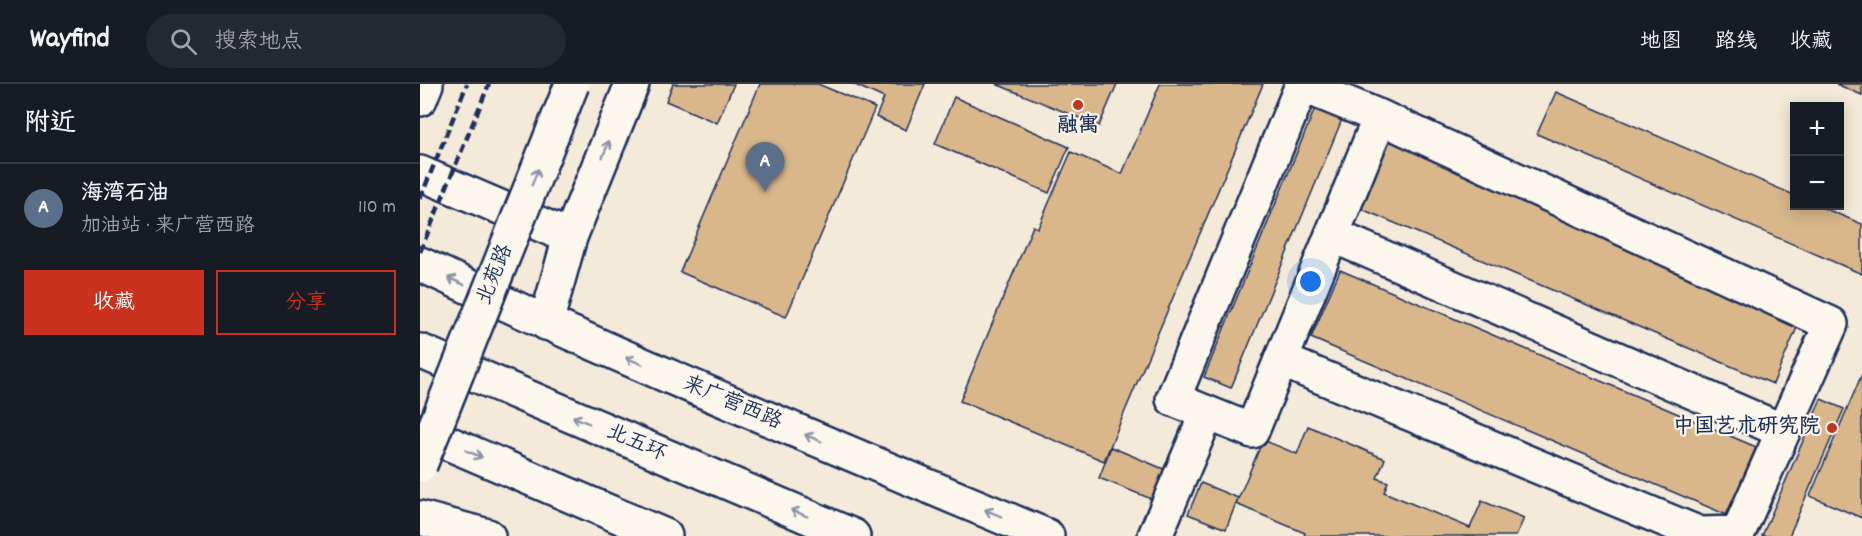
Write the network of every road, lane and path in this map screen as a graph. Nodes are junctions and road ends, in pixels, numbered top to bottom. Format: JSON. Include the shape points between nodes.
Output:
{"nodes":[{"id":1,"x":426,"y":84,"type":"edge"},
{"id":2,"x":572,"y":84,"type":"edge"},
{"id":3,"x":632,"y":84,"type":"edge"},
{"id":4,"x":420,"y":99,"type":"edge"},
{"id":5,"x":1380,"y":117,"type":"junction"},
{"id":6,"x":420,"y":173,"type":"edge"},
{"id":7,"x":1332,"y":235,"type":"junction"},
{"id":8,"x":570,"y":237,"type":"junction"},
{"id":9,"x":420,"y":264,"type":"edge"},
{"id":10,"x":546,"y":323,"type":"junction"},
{"id":11,"x":420,"y":351,"type":"edge"},
{"id":12,"x":1281,"y":360,"type":"junction"},
{"id":13,"x":1207,"y":412,"type":"junction"},
{"id":14,"x":420,"y":431,"type":"edge"},
{"id":15,"x":1783,"y":431,"type":"junction"},
{"id":16,"x":420,"y":465,"type":"edge"},
{"id":17,"x":420,"y":518,"type":"edge"},
{"id":18,"x":420,"y":531,"type":"edge"},
{"id":19,"x":434,"y":536,"type":"edge"},
{"id":20,"x":488,"y":536,"type":"edge"},
{"id":21,"x":665,"y":536,"type":"edge"},
{"id":22,"x":853,"y":536,"type":"edge"},
{"id":23,"x":1047,"y":536,"type":"edge"},
{"id":24,"x":1155,"y":536,"type":"edge"}],
"edges":[{"from":1,"to":4,"type":"main road"},
{"from":16,"to":2,"type":"main road","name":"北苑路","one_way":true,"bridge":true},
{"from":8,"to":3,"type":"main road","one_way":true},
{"from":5,"to":7,"type":"main road"},
{"from":5,"to":13,"type":"main road","via":[[1302,85],[1173,399]]},
{"from":5,"to":15,"type":"main road","via":[[1831,324]]},
{"from":6,"to":8,"type":"main road"},
{"from":7,"to":12,"type":"main road"},
{"from":7,"to":15,"type":"main road"},
{"from":8,"to":10,"type":"main road"},
{"from":10,"to":9,"type":"main road","name":"来广营西路","one_way":true},
{"from":23,"to":10,"type":"main road","name":"来广营西路","one_way":true},
{"from":22,"to":11,"type":"main road","name":"北五环","one_way":true},
{"from":12,"to":13,"type":"main road","via":[[1252,431]]},
{"from":12,"to":15,"type":"main road","via":[[1700,534],[1738,533]]},
{"from":13,"to":24,"type":"main road"},
{"from":14,"to":21,"type":"main road","one_way":true},
{"from":17,"to":20,"type":"main road"},
{"from":18,"to":19,"type":"main road"}]}
